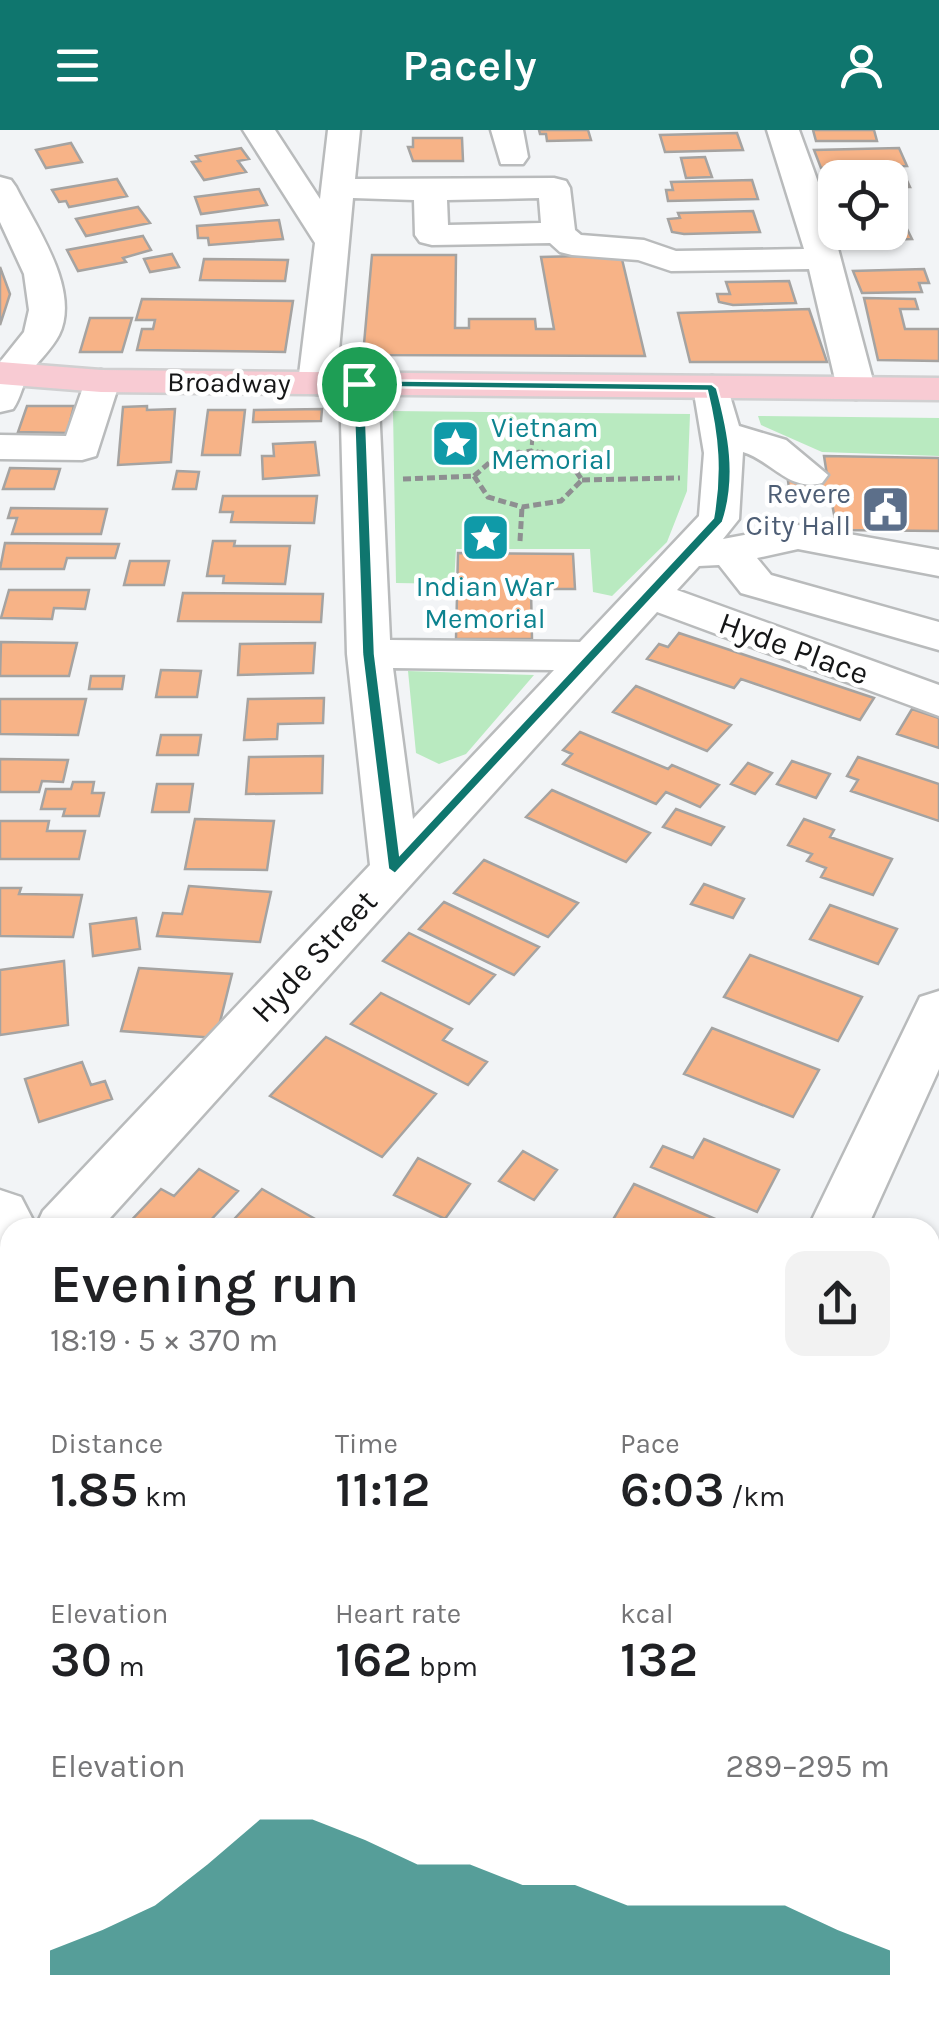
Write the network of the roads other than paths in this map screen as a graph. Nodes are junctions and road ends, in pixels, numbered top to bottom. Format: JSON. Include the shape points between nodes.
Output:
{"nodes":[{"id":1,"x":259,"y":130,"type":"edge"},
{"id":2,"x":344,"y":130,"type":"edge"},
{"id":3,"x":783,"y":130,"type":"edge"},
{"id":4,"x":0,"y":187,"type":"edge"},
{"id":5,"x":339,"y":188,"type":"junction"},
{"id":6,"x":334,"y":246,"type":"junction"},
{"id":7,"x":823,"y":259,"type":"junction"},
{"id":8,"x":102,"y":381,"type":"junction"},
{"id":9,"x":3,"y":383,"type":"edge"},
{"id":10,"x":338,"y":383,"type":"junction"},
{"id":11,"x":856,"y":388,"type":"junction"},
{"id":12,"x":939,"y":389,"type":"edge"},
{"id":13,"x":720,"y":432,"type":"junction"},
{"id":14,"x":0,"y":447,"type":"edge"},
{"id":15,"x":798,"y":537,"type":"junction"},
{"id":16,"x":707,"y":553,"type":"junction"},
{"id":17,"x":939,"y":564,"type":"edge"},
{"id":18,"x":648,"y":594,"type":"junction"},
{"id":19,"x":939,"y":636,"type":"edge"},
{"id":20,"x":369,"y":654,"type":"junction"},
{"id":21,"x":591,"y":656,"type":"junction"},
{"id":22,"x":939,"y":701,"type":"edge"},
{"id":23,"x":395,"y":869,"type":"junction"},
{"id":24,"x":939,"y":1011,"type":"edge"},
{"id":25,"x":73,"y":1218,"type":"edge"},
{"id":26,"x":842,"y":1218,"type":"edge"}],
"edges":[{"from":1,"to":6,"type":"street"},
{"from":2,"to":5,"type":"street"},
{"from":3,"to":7,"type":"street"},
{"from":4,"to":9,"type":"street","via":[[40,274],[47,310],[42,334]]},
{"from":5,"to":6,"type":"street"},
{"from":5,"to":7,"type":"street","via":[[430,192],[432,235],[558,233],[572,245],[644,250],[671,260]]},
{"from":6,"to":10,"type":"street"},
{"from":7,"to":11,"type":"street"},
{"from":8,"to":9,"type":"main road","name":"Broadway"},
{"from":8,"to":10,"type":"main road","name":"Broadway"},
{"from":8,"to":14,"type":"street","via":[[82,448]]},
{"from":10,"to":13,"type":"main road","name":"Broadway"},
{"from":10,"to":20,"type":"street","via":[[364,481]]},
{"from":11,"to":12,"type":"main road","name":"Broadway"},
{"from":11,"to":13,"type":"main road","name":"Broadway"},
{"from":13,"to":15,"type":"street","via":[[772,448],[810,481],[811,513]]},
{"from":13,"to":16,"type":"street","name":"Hyde Street","via":[[719,519]]},
{"from":15,"to":16,"type":"street"},
{"from":15,"to":17,"type":"street"},
{"from":16,"to":18,"type":"street","name":"Hyde Street"},
{"from":16,"to":19,"type":"street","via":[[756,584]]},
{"from":18,"to":21,"type":"street","name":"Hyde Street"},
{"from":18,"to":22,"type":"street","name":"Hyde Place"},
{"from":20,"to":21,"type":"street"},
{"from":20,"to":23,"type":"street"},
{"from":21,"to":23,"type":"street","name":"Hyde Street"},
{"from":23,"to":25,"type":"street","name":"Hyde Street"},
{"from":24,"to":26,"type":"street"}]}
